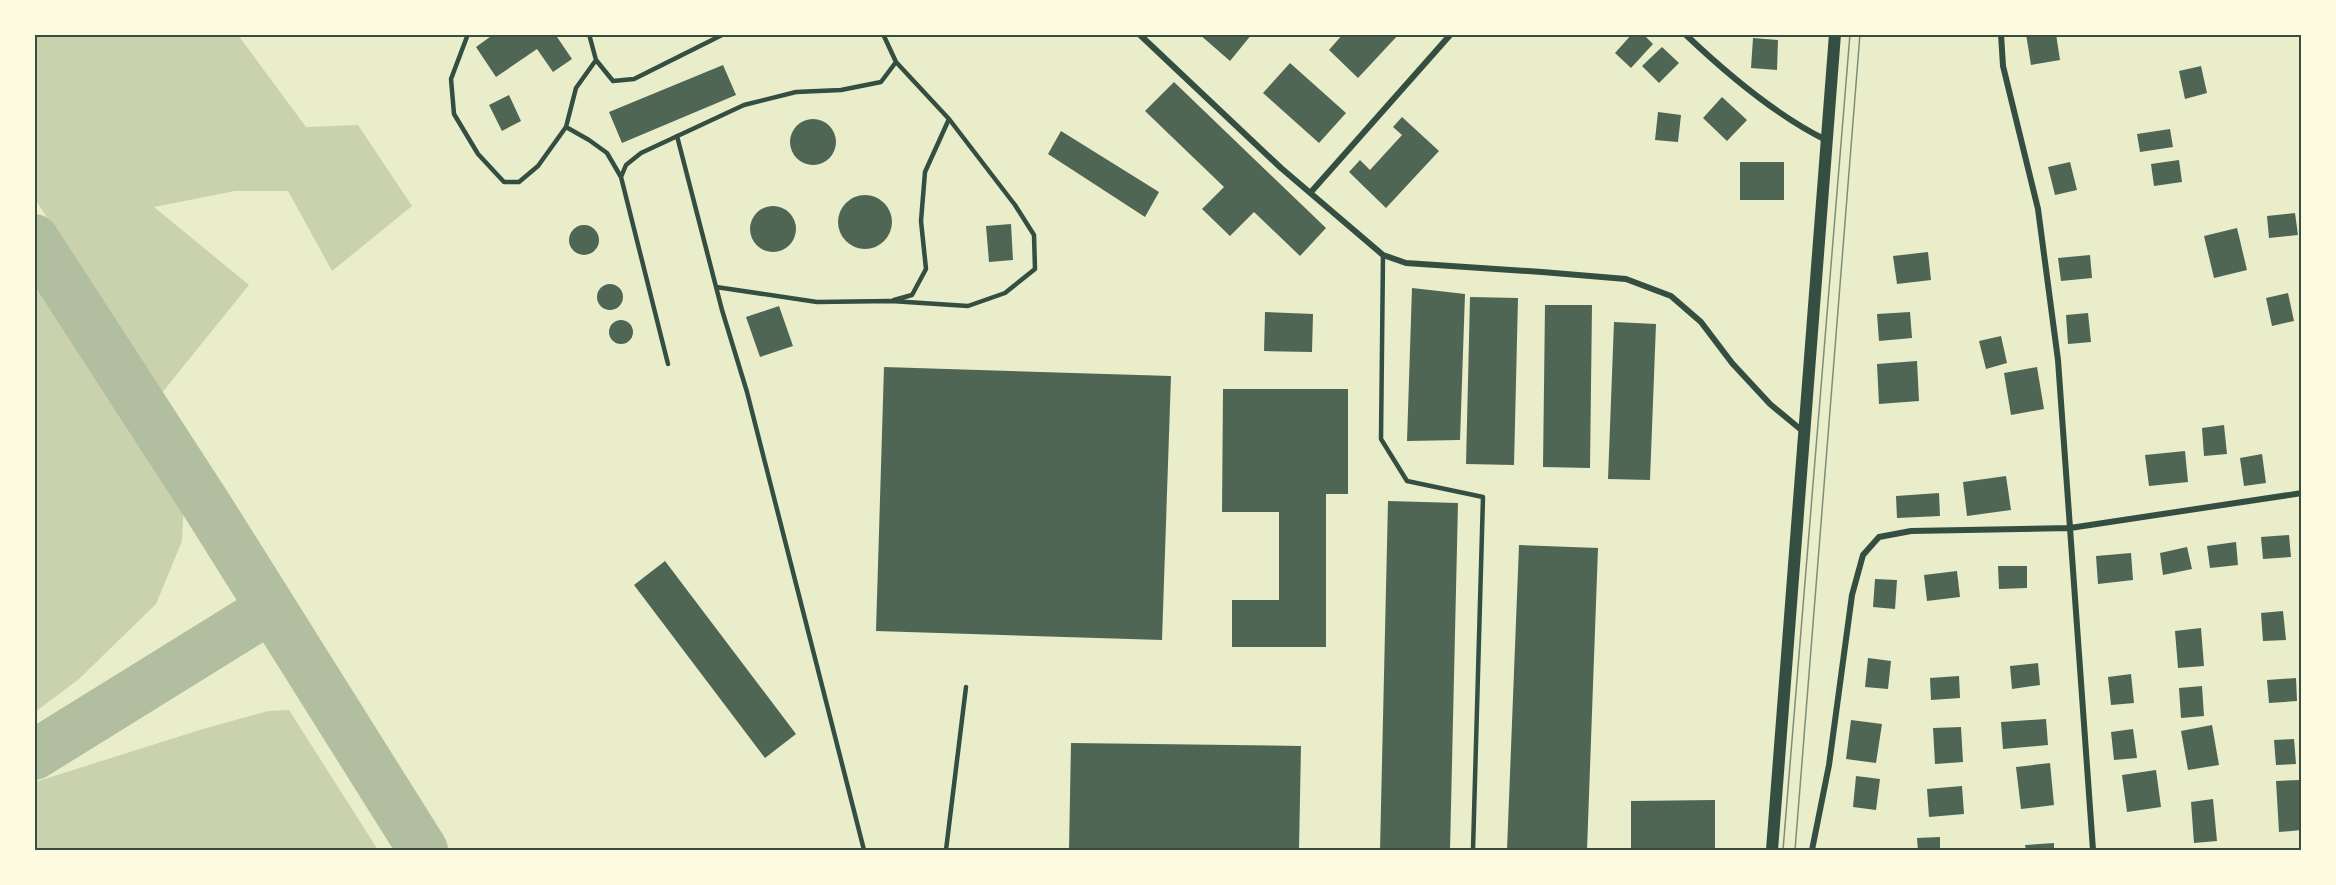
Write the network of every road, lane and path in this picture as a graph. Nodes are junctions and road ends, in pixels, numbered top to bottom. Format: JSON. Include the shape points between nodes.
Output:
{"nodes":[{"id":1,"x":468,"y":34,"type":"edge"},
{"id":2,"x":589,"y":34,"type":"edge"},
{"id":3,"x":724,"y":34,"type":"edge"},
{"id":4,"x":883,"y":34,"type":"edge"},
{"id":5,"x":1451,"y":34,"type":"edge"},
{"id":6,"x":1685,"y":34,"type":"edge"},
{"id":7,"x":1835,"y":34,"type":"edge"},
{"id":8,"x":2001,"y":34,"type":"edge"},
{"id":9,"x":1139,"y":35,"type":"edge"},
{"id":10,"x":596,"y":60,"type":"junction"},
{"id":11,"x":896,"y":62,"type":"junction"},
{"id":12,"x":949,"y":119,"type":"junction"},
{"id":13,"x":566,"y":127,"type":"junction"},
{"id":14,"x":677,"y":136,"type":"junction"},
{"id":15,"x":1826,"y":140,"type":"junction"},
{"id":16,"x":621,"y":177,"type":"junction"},
{"id":17,"x":1311,"y":192,"type":"junction"},
{"id":18,"x":1383,"y":255,"type":"junction"},
{"id":19,"x":716,"y":287,"type":"junction"},
{"id":20,"x":891,"y":301,"type":"junction"},
{"id":21,"x":668,"y":364,"type":"dead end"},
{"id":22,"x":1805,"y":433,"type":"junction"},
{"id":23,"x":2301,"y":492,"type":"edge"},
{"id":24,"x":2070,"y":528,"type":"junction"},
{"id":25,"x":966,"y":687,"type":"dead end"},
{"id":26,"x":864,"y":850,"type":"edge"},
{"id":27,"x":946,"y":850,"type":"edge"},
{"id":28,"x":1473,"y":850,"type":"edge"},
{"id":29,"x":1772,"y":850,"type":"edge"},
{"id":30,"x":1812,"y":850,"type":"edge"},
{"id":31,"x":2093,"y":850,"type":"edge"}],
"edges":[{"from":1,"to":13,"type":"lane","via":[[450,79],[454,114],[478,154],[504,182],[519,182],[525,177]]},
{"from":2,"to":10,"type":"lane"},
{"from":3,"to":10,"type":"lane","via":[[634,79],[613,81]]},
{"from":4,"to":11,"type":"lane"},
{"from":5,"to":17,"type":"street"},
{"from":6,"to":15,"type":"street","via":[[1724,71]]},
{"from":7,"to":15,"type":"main road"},
{"from":8,"to":24,"type":"street","via":[[2003,66],[2040,221],[2058,360]]},
{"from":9,"to":17,"type":"street"},
{"from":10,"to":13,"type":"lane","via":[[576,88]]},
{"from":11,"to":12,"type":"lane"},
{"from":11,"to":14,"type":"lane","via":[[881,82],[842,90],[796,92],[744,105]]},
{"from":12,"to":20,"type":"lane","via":[[925,172],[921,220],[926,268],[912,295]]},
{"from":12,"to":20,"type":"lane","via":[[1034,235],[1035,269],[1005,293],[968,306]]},
{"from":13,"to":16,"type":"lane","via":[[607,153]]},
{"from":14,"to":16,"type":"lane","via":[[641,153],[626,165]]},
{"from":14,"to":19,"type":"lane"},
{"from":15,"to":22,"type":"main road"},
{"from":16,"to":21,"type":"lane"},
{"from":17,"to":18,"type":"street"},
{"from":18,"to":22,"type":"street","via":[[1406,263],[1626,279],[1671,296],[1701,322],[1770,404]]},
{"from":18,"to":28,"type":"lane","via":[[1382,439],[1407,481],[1483,496]]},
{"from":19,"to":20,"type":"lane","via":[[817,302]]},
{"from":19,"to":26,"type":"lane","via":[[750,404]]},
{"from":22,"to":29,"type":"main road"},
{"from":23,"to":24,"type":"street"},
{"from":24,"to":30,"type":"street","via":[[1911,531],[1879,537],[1863,555],[1852,595],[1829,765]]},
{"from":24,"to":31,"type":"street"},
{"from":25,"to":27,"type":"lane"}]}
